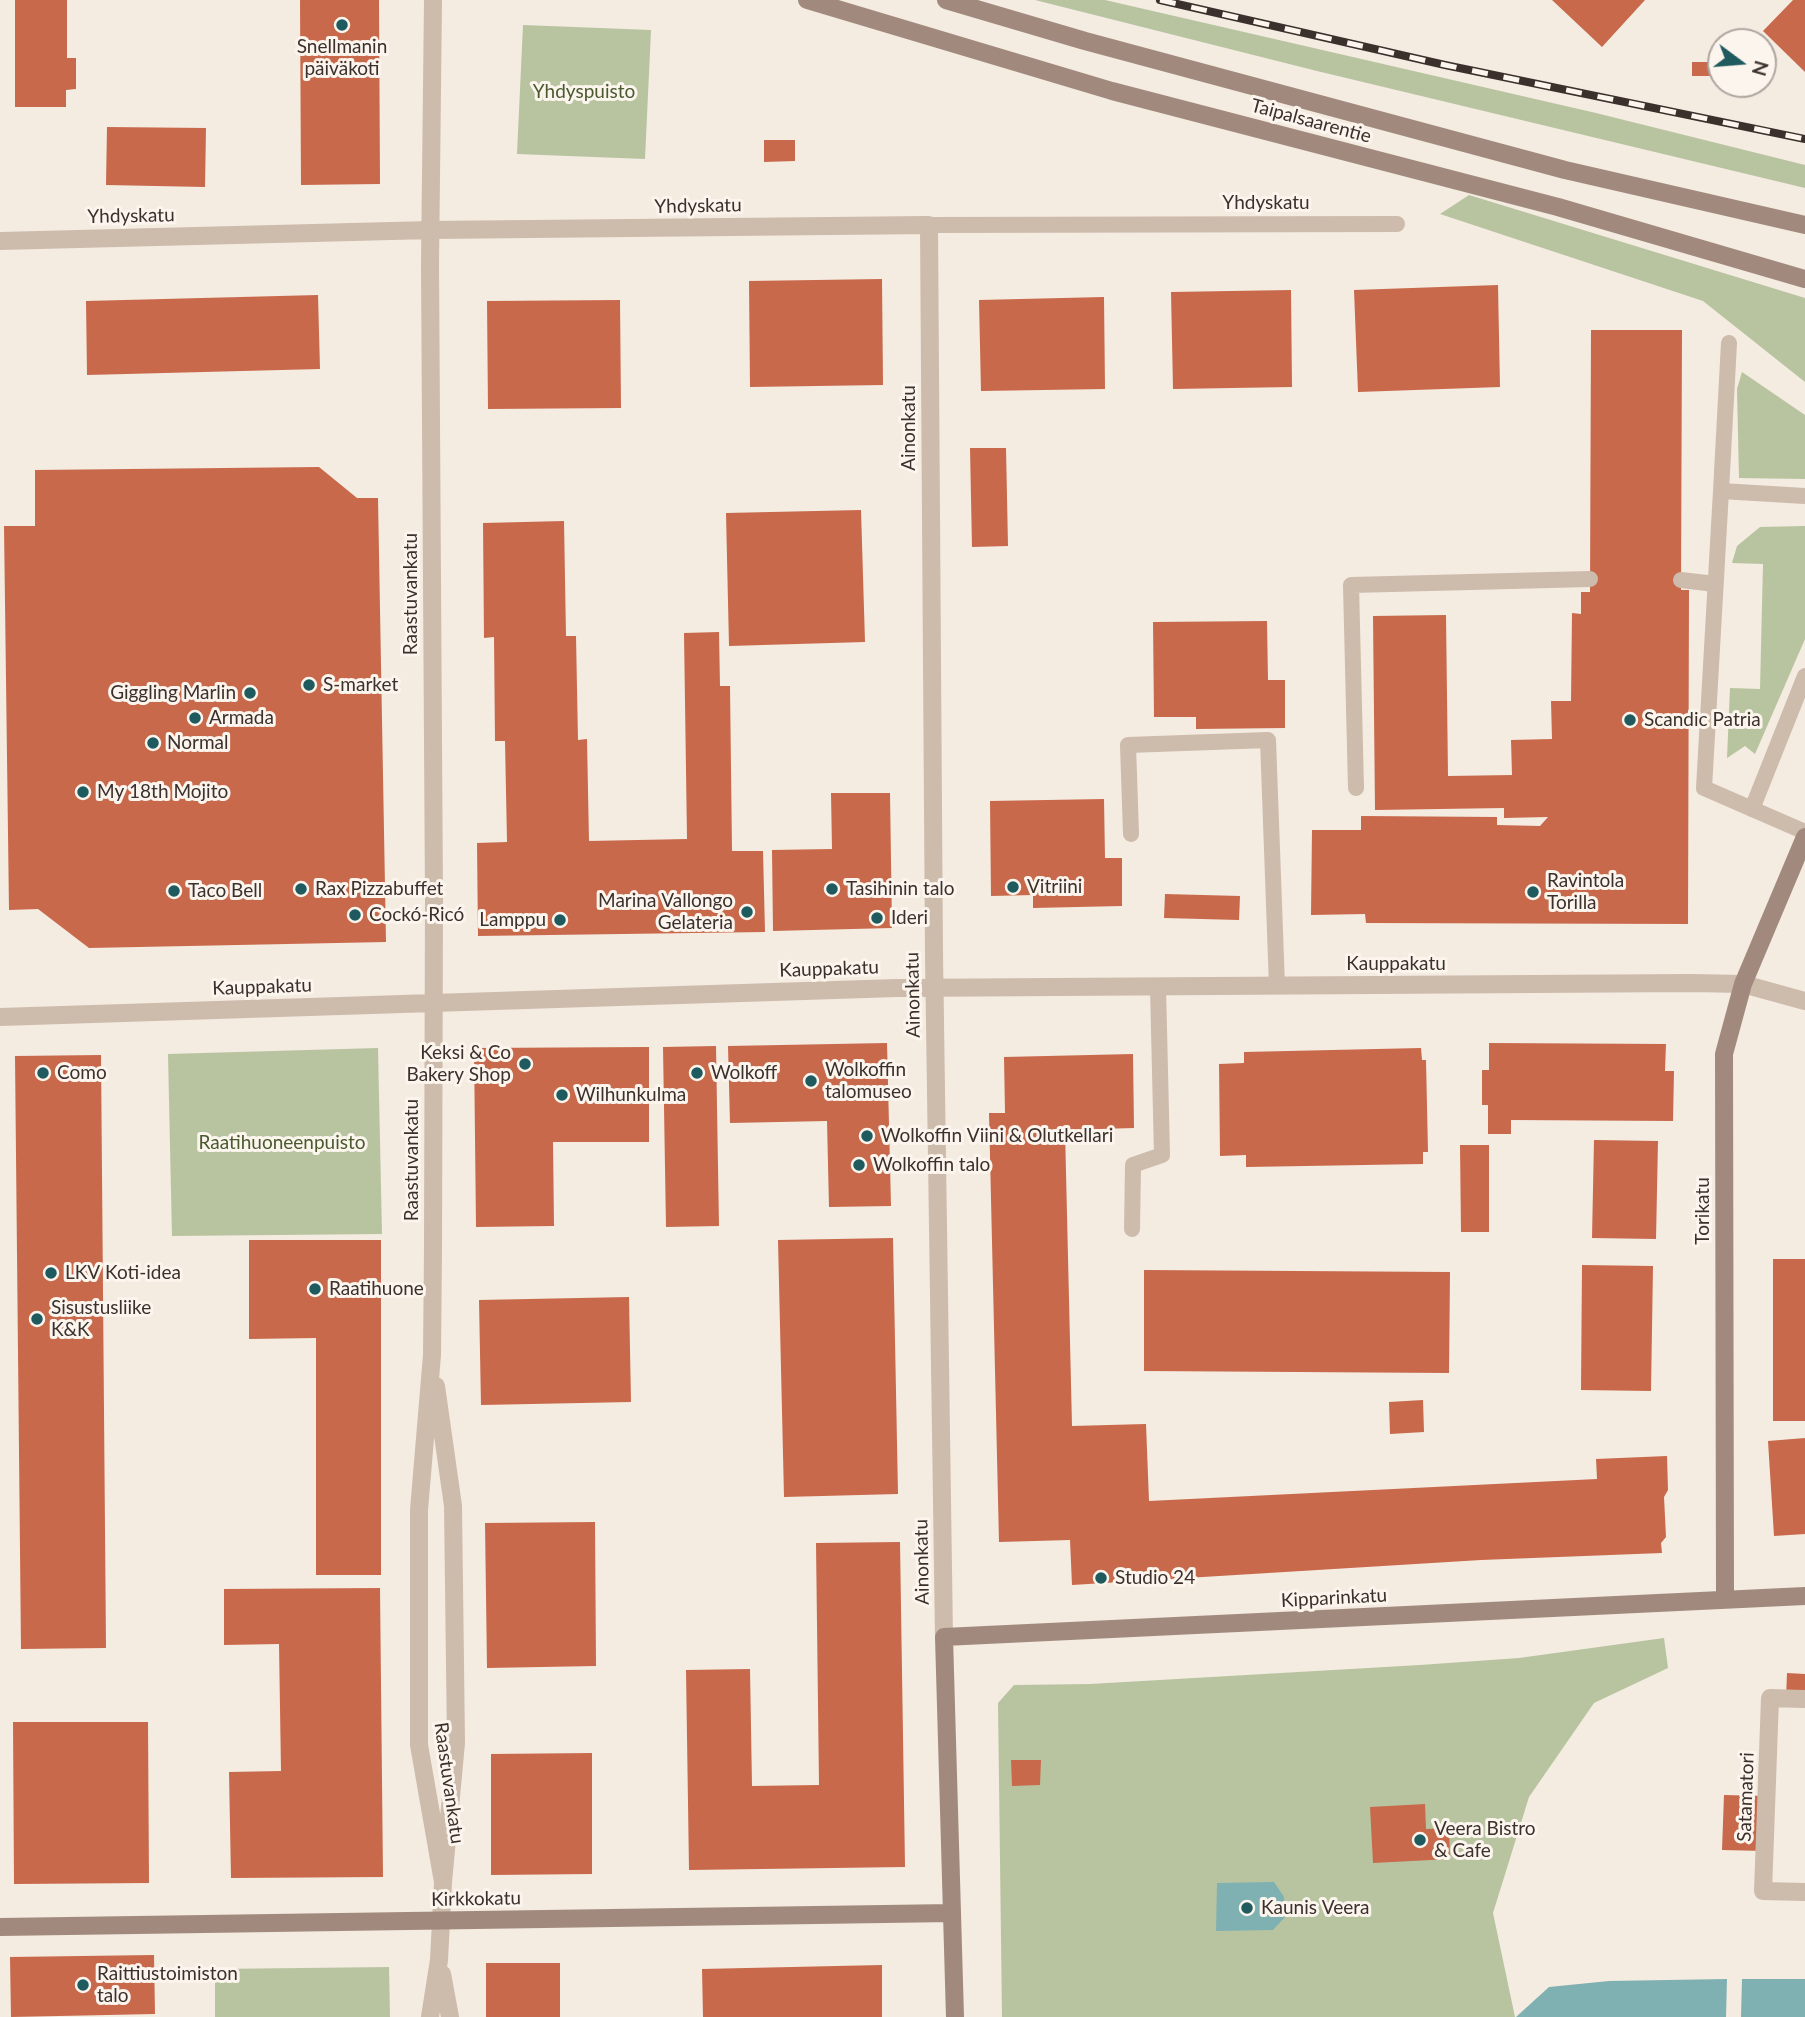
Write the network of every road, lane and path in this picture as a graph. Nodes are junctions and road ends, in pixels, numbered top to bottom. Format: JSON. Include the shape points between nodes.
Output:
{"nodes":[{"id":1,"x":433,"y":0,"type":"edge"},
{"id":2,"x":807,"y":0,"type":"edge"},
{"id":3,"x":946,"y":0,"type":"edge"},
{"id":4,"x":1397,"y":224,"type":"dead end"},
{"id":5,"x":929,"y":225,"type":"junction"},
{"id":6,"x":1805,"y":225,"type":"edge"},
{"id":7,"x":431,"y":230,"type":"junction"},
{"id":8,"x":0,"y":241,"type":"edge"},
{"id":9,"x":1805,"y":279,"type":"edge"},
{"id":10,"x":1728,"y":343,"type":"dead end"},
{"id":11,"x":1721,"y":491,"type":"junction"},
{"id":12,"x":1805,"y":496,"type":"edge"},
{"id":13,"x":1590,"y":579,"type":"dead end"},
{"id":14,"x":1681,"y":580,"type":"dead end"},
{"id":15,"x":1716,"y":584,"type":"junction"},
{"id":16,"x":1805,"y":676,"type":"edge"},
{"id":17,"x":1356,"y":788,"type":"dead end"},
{"id":18,"x":1752,"y":809,"type":"junction"},
{"id":19,"x":1131,"y":834,"type":"dead end"},
{"id":20,"x":1805,"y":834,"type":"edge"},
{"id":21,"x":1743,"y":984,"type":"junction"},
{"id":22,"x":1277,"y":986,"type":"junction"},
{"id":23,"x":1158,"y":987,"type":"junction"},
{"id":24,"x":934,"y":988,"type":"junction"},
{"id":25,"x":1805,"y":1001,"type":"edge"},
{"id":26,"x":434,"y":1002,"type":"junction"},
{"id":27,"x":0,"y":1017,"type":"edge"},
{"id":28,"x":1132,"y":1229,"type":"dead end"},
{"id":29,"x":432,"y":1355,"type":"junction"},
{"id":30,"x":1805,"y":1596,"type":"edge"},
{"id":31,"x":1726,"y":1600,"type":"junction"},
{"id":32,"x":944,"y":1637,"type":"junction"},
{"id":33,"x":1805,"y":1699,"type":"edge"},
{"id":34,"x":443,"y":1882,"type":"junction"},
{"id":35,"x":1805,"y":1892,"type":"edge"},
{"id":36,"x":952,"y":1913,"type":"junction"},
{"id":37,"x":440,"y":1921,"type":"junction"},
{"id":38,"x":0,"y":1927,"type":"edge"},
{"id":39,"x":439,"y":1960,"type":"junction"},
{"id":40,"x":430,"y":2017,"type":"edge"},
{"id":41,"x":450,"y":2017,"type":"edge"},
{"id":42,"x":955,"y":2017,"type":"edge"}],
"edges":[{"from":1,"to":7,"type":"street","name":"Raastuvankatu"},
{"from":2,"to":9,"type":"street","name":"Taipalsaarentie","via":[[1112,91],[1558,207]]},
{"from":3,"to":6,"type":"street","name":"Taipalsaarentie","via":[[1565,170]]},
{"from":4,"to":5,"type":"lane","name":"Yhdyskatu"},
{"from":5,"to":7,"type":"street","name":"Yhdyskatu"},
{"from":5,"to":24,"type":"street","name":"Ainonkatu"},
{"from":7,"to":8,"type":"street","name":"Yhdyskatu"},
{"from":7,"to":26,"type":"street","name":"Raastuvankatu"},
{"from":10,"to":11,"type":"lane"},
{"from":11,"to":12,"type":"lane"},
{"from":11,"to":15,"type":"lane"},
{"from":13,"to":17,"type":"lane","via":[[1351,585]]},
{"from":14,"to":15,"type":"lane"},
{"from":15,"to":18,"type":"lane","via":[[1704,788]]},
{"from":16,"to":18,"type":"lane"},
{"from":18,"to":20,"type":"lane"},
{"from":19,"to":22,"type":"lane","via":[[1128,745],[1268,740]]},
{"from":20,"to":21,"type":"street","name":"Torikatu"},
{"from":21,"to":22,"type":"street","name":"Kauppakatu"},
{"from":21,"to":25,"type":"street","name":"Kauppakatu"},
{"from":21,"to":31,"type":"street","name":"Torikatu","via":[[1724,1054]]},
{"from":22,"to":23,"type":"street","name":"Kauppakatu"},
{"from":23,"to":24,"type":"street","name":"Kauppakatu"},
{"from":23,"to":28,"type":"lane","via":[[1162,1155],[1133,1165]]},
{"from":24,"to":26,"type":"street","name":"Kauppakatu"},
{"from":24,"to":32,"type":"street","name":"Ainonkatu"},
{"from":26,"to":27,"type":"street","name":"Kauppakatu"},
{"from":26,"to":29,"type":"street","name":"Raastuvankatu"},
{"from":29,"to":34,"type":"street","name":"Raastuvankatu","via":[[453,1506],[456,1743]]},
{"from":29,"to":34,"type":"street","name":"Raastuvankatu","via":[[419,1510],[419,1745]]},
{"from":30,"to":31,"type":"street","name":"Kipparinkatu"},
{"from":31,"to":32,"type":"street","name":"Kipparinkatu"},
{"from":32,"to":36,"type":"street","name":"Ainonkatu"},
{"from":33,"to":35,"type":"street","name":"Satamatori","via":[[1770,1698],[1763,1891]]},
{"from":34,"to":37,"type":"street","name":"Raastuvankatu"},
{"from":36,"to":37,"type":"street","name":"Kirkkokatu"},
{"from":36,"to":42,"type":"street","name":"Ainonkatu"},
{"from":37,"to":38,"type":"street","name":"Kirkkokatu"},
{"from":37,"to":39,"type":"street","name":"Raastuvankatu"},
{"from":39,"to":40,"type":"street","name":"Raastuvankatu"},
{"from":39,"to":41,"type":"street","name":"Raastuvankatu"}]}
